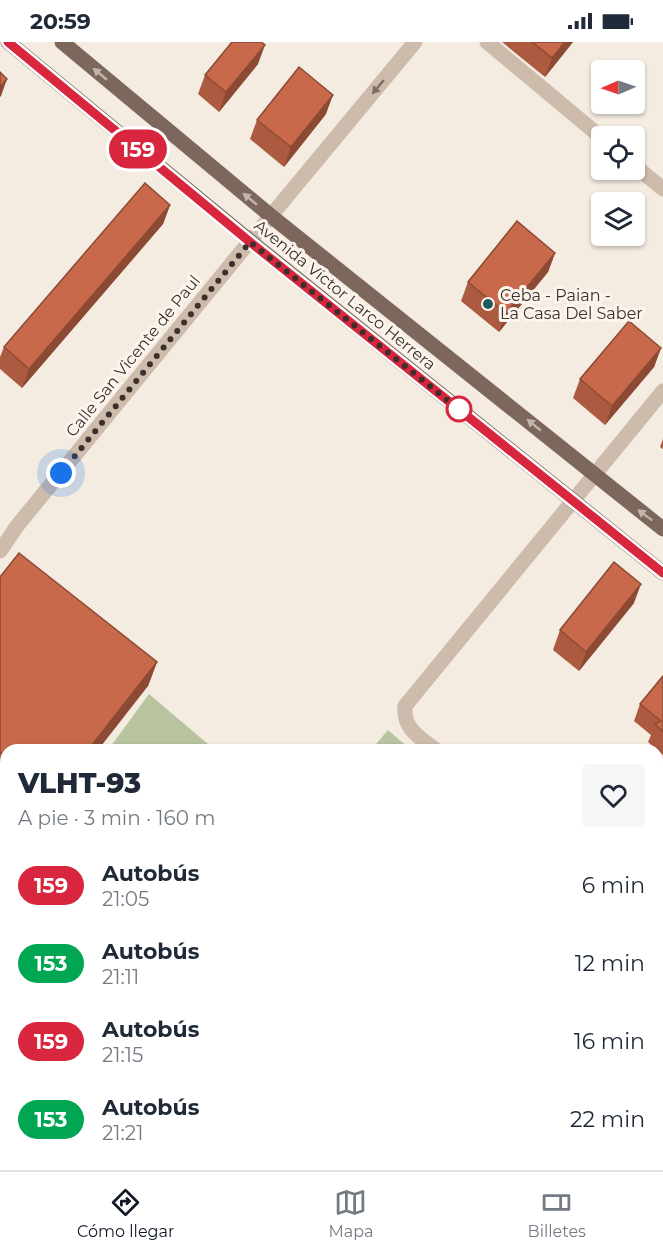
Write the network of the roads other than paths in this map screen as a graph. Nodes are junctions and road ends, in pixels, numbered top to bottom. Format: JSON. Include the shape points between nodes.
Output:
{"nodes":[{"id":1,"x":8,"y":42,"type":"edge"},
{"id":2,"x":62,"y":42,"type":"edge"},
{"id":3,"x":415,"y":42,"type":"edge"},
{"id":4,"x":486,"y":42,"type":"edge"},
{"id":5,"x":591,"y":129,"type":"edge"},
{"id":6,"x":645,"y":174,"type":"edge"},
{"id":7,"x":663,"y":189,"type":"edge"},
{"id":8,"x":271,"y":216,"type":"junction"},
{"id":9,"x":250,"y":242,"type":"junction"},
{"id":10,"x":663,"y":391,"type":"edge"},
{"id":11,"x":594,"y":473,"type":"junction"},
{"id":12,"x":573,"y":499,"type":"junction"},
{"id":13,"x":663,"y":529,"type":"edge"},
{"id":14,"x":0,"y":551,"type":"edge"},
{"id":15,"x":663,"y":573,"type":"edge"},
{"id":16,"x":428,"y":744,"type":"edge"}],
"edges":[{"from":1,"to":9,"type":"main road","name":"Avenida Víctor Larco Herrera"},
{"from":8,"to":2,"type":"main road","name":"Avenida Víctor Larco Herrera","one_way":true},
{"from":3,"to":8,"type":"street","name":"Calle San Vicente de Paul","one_way":true},
{"from":4,"to":5,"type":"street"},
{"from":6,"to":7,"type":"street"},
{"from":8,"to":9,"type":"street","name":"Calle San Vicente de Paul"},
{"from":11,"to":8,"type":"main road","name":"Avenida Víctor Larco Herrera","one_way":true},
{"from":9,"to":12,"type":"main road","name":"Avenida Víctor Larco Herrera"},
{"from":9,"to":14,"type":"street","name":"Calle San Vicente de Paul"},
{"from":10,"to":11,"type":"street"},
{"from":11,"to":12,"type":"street"},
{"from":13,"to":11,"type":"main road","name":"Avenida Víctor Larco Herrera","one_way":true},
{"from":12,"to":15,"type":"main road","name":"Avenida Víctor Larco Herrera"},
{"from":12,"to":16,"type":"street","via":[[405,706],[407,727]]}]}
